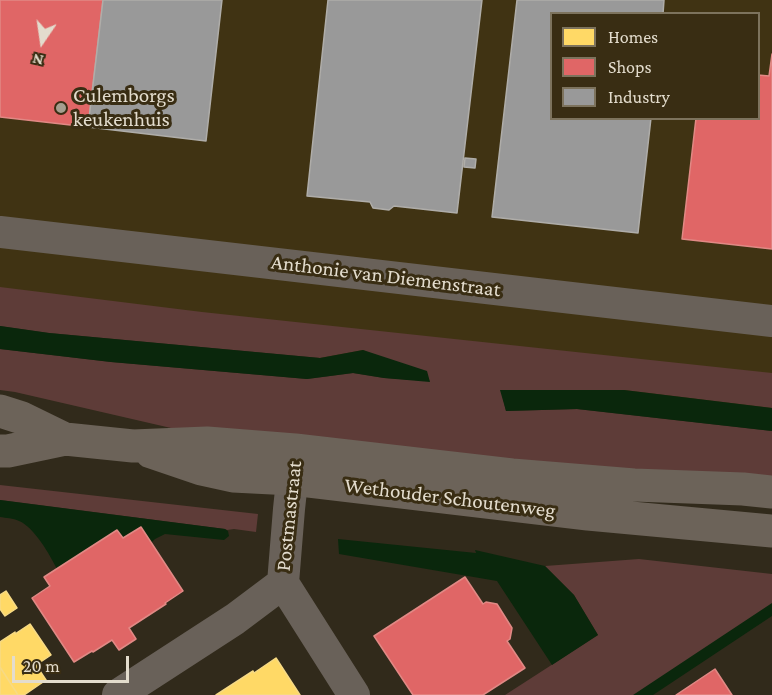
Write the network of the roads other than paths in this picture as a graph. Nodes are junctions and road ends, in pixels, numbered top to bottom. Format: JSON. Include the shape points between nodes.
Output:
{"nodes":[{"id":1,"x":0,"y":232,"type":"edge"},
{"id":2,"x":772,"y":321,"type":"edge"},
{"id":3,"x":0,"y":411,"type":"edge"},
{"id":4,"x":65,"y":440,"type":"junction"},
{"id":5,"x":0,"y":452,"type":"edge"},
{"id":6,"x":294,"y":464,"type":"junction"},
{"id":7,"x":772,"y":492,"type":"edge"},
{"id":8,"x":772,"y":531,"type":"edge"},
{"id":9,"x":283,"y":583,"type":"junction"},
{"id":10,"x":118,"y":695,"type":"edge"},
{"id":11,"x":354,"y":695,"type":"edge"}],
"edges":[{"from":1,"to":2,"type":"street","name":"Anthonie van Diemenstraat"},
{"from":3,"to":4,"type":"street","name":"Wethouder Schoutenweg"},
{"from":4,"to":5,"type":"street","name":"Wethouder Schoutenweg"},
{"from":4,"to":6,"type":"street","name":"Wethouder Schoutenweg","via":[[132,446],[207,444]]},
{"from":6,"to":7,"type":"street","name":"Wethouder Schoutenweg"},
{"from":6,"to":8,"type":"street","name":"Wethouder Schoutenweg","via":[[588,514]]},
{"from":6,"to":9,"type":"street","name":"Postmastraat"},
{"from":9,"to":10,"type":"street","name":"Postmastraat"},
{"from":9,"to":11,"type":"street","name":"Postmastraat"}]}
